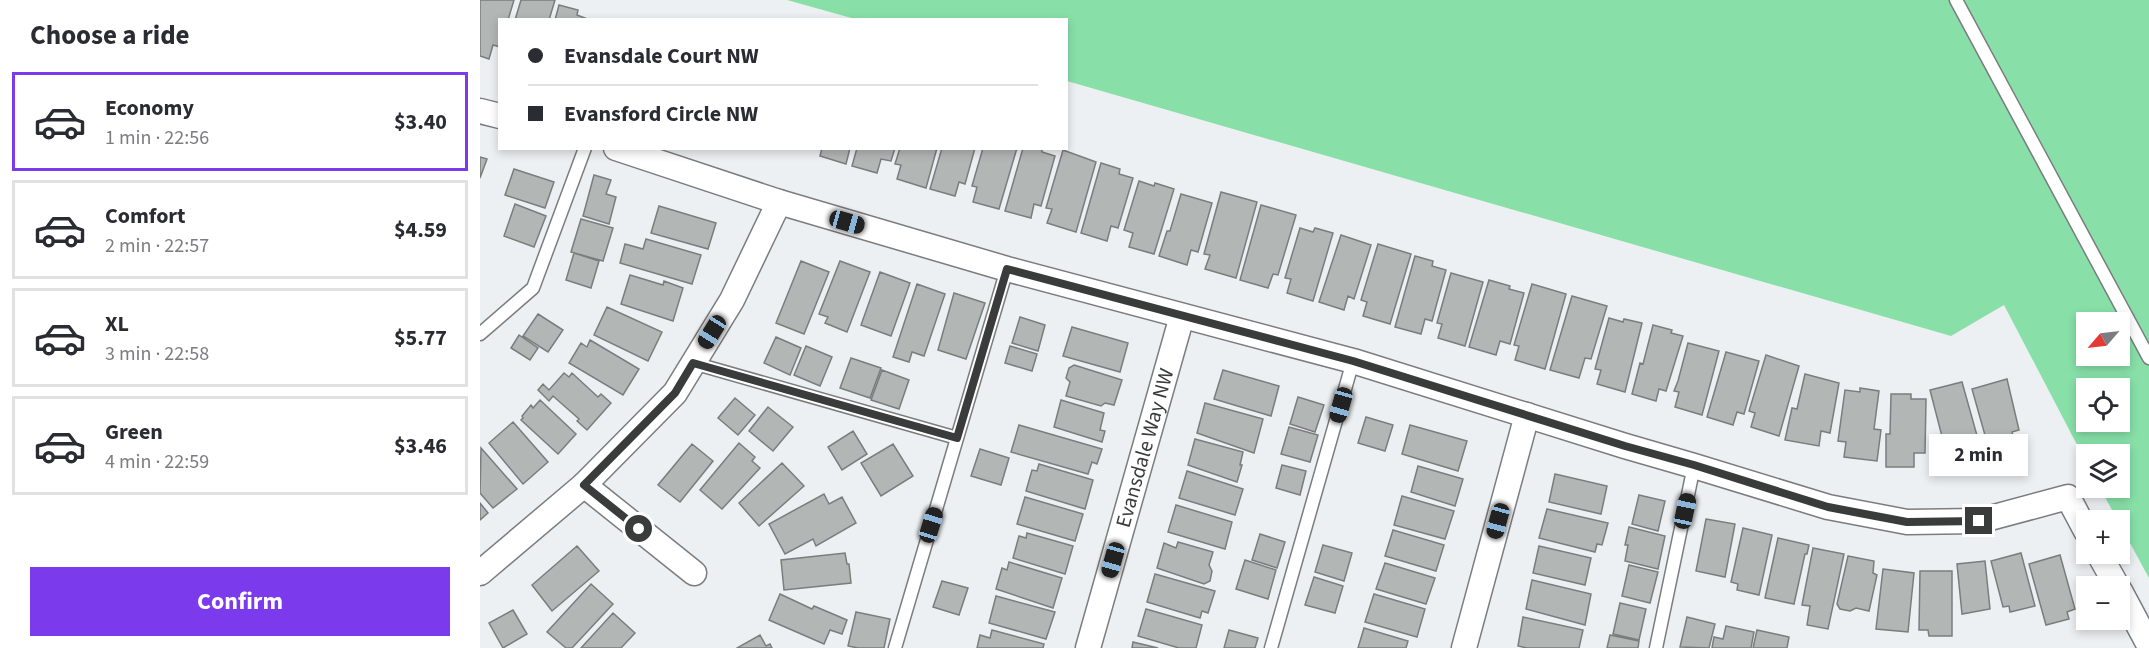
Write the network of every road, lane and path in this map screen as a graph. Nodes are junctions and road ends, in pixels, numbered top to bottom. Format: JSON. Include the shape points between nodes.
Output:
{"nodes":[{"id":1,"x":1956,"y":0,"type":"edge"},
{"id":2,"x":480,"y":111,"type":"edge"},
{"id":3,"x":498,"y":116,"type":"edge"},
{"id":4,"x":584,"y":150,"type":"edge"},
{"id":5,"x":622,"y":150,"type":"edge"},
{"id":6,"x":779,"y":202,"type":"junction"},
{"id":7,"x":1007,"y":269,"type":"junction"},
{"id":8,"x":1182,"y":316,"type":"junction"},
{"id":9,"x":480,"y":334,"type":"edge"},
{"id":10,"x":2149,"y":358,"type":"edge"},
{"id":11,"x":1353,"y":361,"type":"junction"},
{"id":12,"x":693,"y":363,"type":"junction"},
{"id":13,"x":1527,"y":415,"type":"junction"},
{"id":14,"x":957,"y":438,"type":"junction"},
{"id":15,"x":1694,"y":465,"type":"junction"},
{"id":16,"x":584,"y":485,"type":"junction"},
{"id":17,"x":2076,"y":512,"type":"edge"},
{"id":18,"x":480,"y":573,"type":"edge"},
{"id":19,"x":694,"y":573,"type":"dead end"},
{"id":20,"x":2130,"y":610,"type":"edge"},
{"id":21,"x":2149,"y":645,"type":"edge"},
{"id":22,"x":895,"y":648,"type":"edge"},
{"id":23,"x":1088,"y":648,"type":"edge"},
{"id":24,"x":1271,"y":648,"type":"edge"},
{"id":25,"x":1464,"y":648,"type":"edge"},
{"id":26,"x":1656,"y":648,"type":"edge"}],
"edges":[{"from":1,"to":10,"type":"lane"},
{"from":2,"to":3,"type":"street"},
{"from":4,"to":9,"type":"lane","via":[[533,288]]},
{"from":5,"to":6,"type":"street"},
{"from":6,"to":7,"type":"street"},
{"from":6,"to":12,"type":"street","via":[[732,300]]},
{"from":7,"to":8,"type":"street"},
{"from":7,"to":14,"type":"lane"},
{"from":8,"to":11,"type":"street"},
{"from":8,"to":23,"type":"street","name":"Evansdale Way NW"},
{"from":11,"to":13,"type":"street"},
{"from":11,"to":24,"type":"lane"},
{"from":12,"to":14,"type":"lane"},
{"from":12,"to":16,"type":"street","via":[[675,393]]},
{"from":13,"to":15,"type":"street"},
{"from":13,"to":25,"type":"street"},
{"from":14,"to":22,"type":"lane"},
{"from":15,"to":17,"type":"street","via":[[1828,507],[1907,522],[1979,521],[2068,497]]},
{"from":15,"to":26,"type":"lane"},
{"from":16,"to":18,"type":"street"},
{"from":16,"to":19,"type":"street"},
{"from":20,"to":21,"type":"street"}]}
